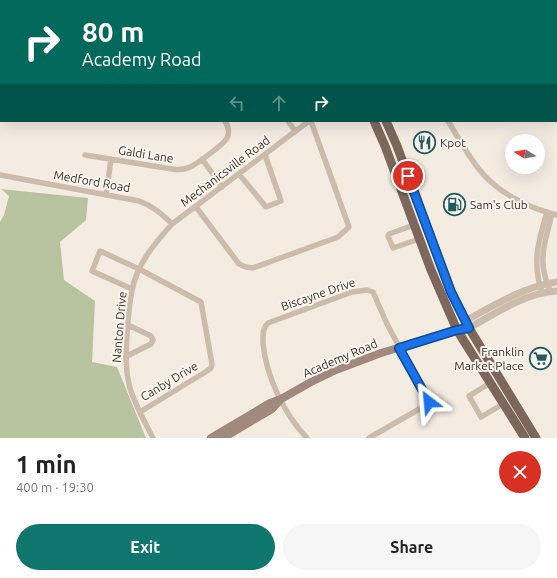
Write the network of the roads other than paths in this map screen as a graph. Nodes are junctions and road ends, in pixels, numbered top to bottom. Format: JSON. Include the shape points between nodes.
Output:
{"nodes":[{"id":1,"x":226,"y":122,"type":"edge"},
{"id":2,"x":289,"y":122,"type":"edge"},
{"id":3,"x":308,"y":122,"type":"edge"},
{"id":4,"x":310,"y":122,"type":"edge"},
{"id":5,"x":374,"y":122,"type":"edge"},
{"id":6,"x":386,"y":122,"type":"edge"},
{"id":7,"x":449,"y":122,"type":"edge"},
{"id":8,"x":295,"y":131,"type":"junction"},
{"id":9,"x":85,"y":155,"type":"dead end"},
{"id":10,"x":265,"y":155,"type":"junction"},
{"id":11,"x":110,"y":159,"type":"junction"},
{"id":12,"x":202,"y":159,"type":"junction"},
{"id":13,"x":239,"y":174,"type":"junction"},
{"id":14,"x":0,"y":175,"type":"edge"},
{"id":15,"x":222,"y":187,"type":"junction"},
{"id":16,"x":106,"y":195,"type":"junction"},
{"id":17,"x":196,"y":207,"type":"junction"},
{"id":18,"x":552,"y":213,"type":"edge"},
{"id":19,"x":425,"y":221,"type":"junction"},
{"id":20,"x":172,"y":224,"type":"junction"},
{"id":21,"x":414,"y":225,"type":"junction"},
{"id":22,"x":419,"y":239,"type":"junction"},
{"id":23,"x":139,"y":269,"type":"junction"},
{"id":24,"x":557,"y":282,"type":"edge"},
{"id":25,"x":547,"y":284,"type":"junction"},
{"id":26,"x":132,"y":289,"type":"junction"},
{"id":27,"x":541,"y":290,"type":"junction"},
{"id":28,"x":554,"y":291,"type":"edge"},
{"id":29,"x":467,"y":324,"type":"junction"},
{"id":30,"x":128,"y":325,"type":"junction"},
{"id":31,"x":457,"y":330,"type":"junction"},
{"id":32,"x":399,"y":348,"type":"junction"},
{"id":33,"x":125,"y":357,"type":"junction"},
{"id":34,"x":490,"y":383,"type":"junction"},
{"id":35,"x":281,"y":399,"type":"junction"},
{"id":36,"x":503,"y":404,"type":"junction"},
{"id":37,"x":140,"y":412,"type":"junction"},
{"id":38,"x":153,"y":438,"type":"edge"},
{"id":39,"x":210,"y":438,"type":"edge"},
{"id":40,"x":222,"y":438,"type":"edge"},
{"id":41,"x":307,"y":438,"type":"edge"},
{"id":42,"x":369,"y":438,"type":"edge"},
{"id":43,"x":525,"y":438,"type":"edge"},
{"id":44,"x":536,"y":438,"type":"edge"}],
"edges":[{"from":1,"to":12,"type":"street","name":"Galdi Lane","via":[[229,132],[227,139]]},
{"from":2,"to":8,"type":"street"},
{"from":3,"to":8,"type":"street","name":"Mechanicsville Road"},
{"from":4,"to":17,"type":"street","via":[[349,227],[338,237],[253,268],[246,267],[239,264]]},
{"from":5,"to":21,"type":"main road"},
{"from":6,"to":19,"type":"main road"},
{"from":7,"to":18,"type":"street","via":[[484,175],[515,199]]},
{"from":8,"to":10,"type":"street","name":"Mechanicsville Road"},
{"from":9,"to":11,"type":"street","name":"Galdi Lane"},
{"from":10,"to":13,"type":"street","name":"Mechanicsville Road"},
{"from":10,"to":13,"type":"street","via":[[281,201],[266,207]]},
{"from":11,"to":12,"type":"street","name":"Galdi Lane","via":[[172,170],[183,170]]},
{"from":11,"to":16,"type":"street"},
{"from":12,"to":15,"type":"street"},
{"from":13,"to":15,"type":"street","name":"Mechanicsville Road"},
{"from":14,"to":16,"type":"street","name":"Medford Road"},
{"from":15,"to":17,"type":"street","name":"Mechanicsville Road"},
{"from":16,"to":20,"type":"street","name":"Medford Road","via":[[149,204]]},
{"from":17,"to":20,"type":"street","name":"Mechanicsville Road"},
{"from":18,"to":25,"type":"street","via":[[544,249],[544,276]]},
{"from":18,"to":27,"type":"street","via":[[537,249],[536,265]]},
{"from":19,"to":21,"type":"main road"},
{"from":19,"to":29,"type":"main road","via":[[451,292]]},
{"from":20,"to":23,"type":"street","name":"Nanton Drive","via":[[158,239]]},
{"from":21,"to":22,"type":"main road"},
{"from":21,"to":22,"type":"street","via":[[388,236],[393,248]]},
{"from":22,"to":31,"type":"main road"},
{"from":23,"to":26,"type":"street","name":"Nanton Drive"},
{"from":23,"to":26,"type":"street","via":[[100,251],[92,270]]},
{"from":23,"to":37,"type":"street","name":"Canby Drive","via":[[201,302],[212,364],[211,368]]},
{"from":24,"to":25,"type":"street"},
{"from":25,"to":27,"type":"street"},
{"from":25,"to":28,"type":"street"},
{"from":26,"to":30,"type":"street","name":"Nanton Drive"},
{"from":27,"to":28,"type":"street"},
{"from":27,"to":29,"type":"street"},
{"from":29,"to":31,"type":"main road","name":"Academy Road"},
{"from":29,"to":44,"type":"main road"},
{"from":30,"to":33,"type":"street","name":"Nanton Drive"},
{"from":30,"to":33,"type":"street","via":[[151,336],[153,340],[151,344]]},
{"from":31,"to":32,"type":"main road","name":"Academy Road"},
{"from":31,"to":34,"type":"main road"},
{"from":32,"to":35,"type":"main road","name":"Academy Road","via":[[336,370]]},
{"from":32,"to":35,"type":"street","name":"Biscayne Drive","via":[[373,292],[367,290],[352,292],[266,325],[263,333],[264,349],[269,371]]},
{"from":32,"to":42,"type":"street","name":"Biscayne Drive","via":[[428,402]]},
{"from":33,"to":37,"type":"street","name":"Nanton Drive","via":[[130,389]]},
{"from":34,"to":36,"type":"main road"},
{"from":34,"to":36,"type":"street","via":[[469,396],[481,417]]},
{"from":35,"to":39,"type":"main road","name":"Academy Road"},
{"from":35,"to":40,"type":"main road","name":"Academy Road","via":[[272,409]]},
{"from":35,"to":41,"type":"street"},
{"from":36,"to":43,"type":"main road"},
{"from":37,"to":38,"type":"street","name":"Nanton Drive"}]}
